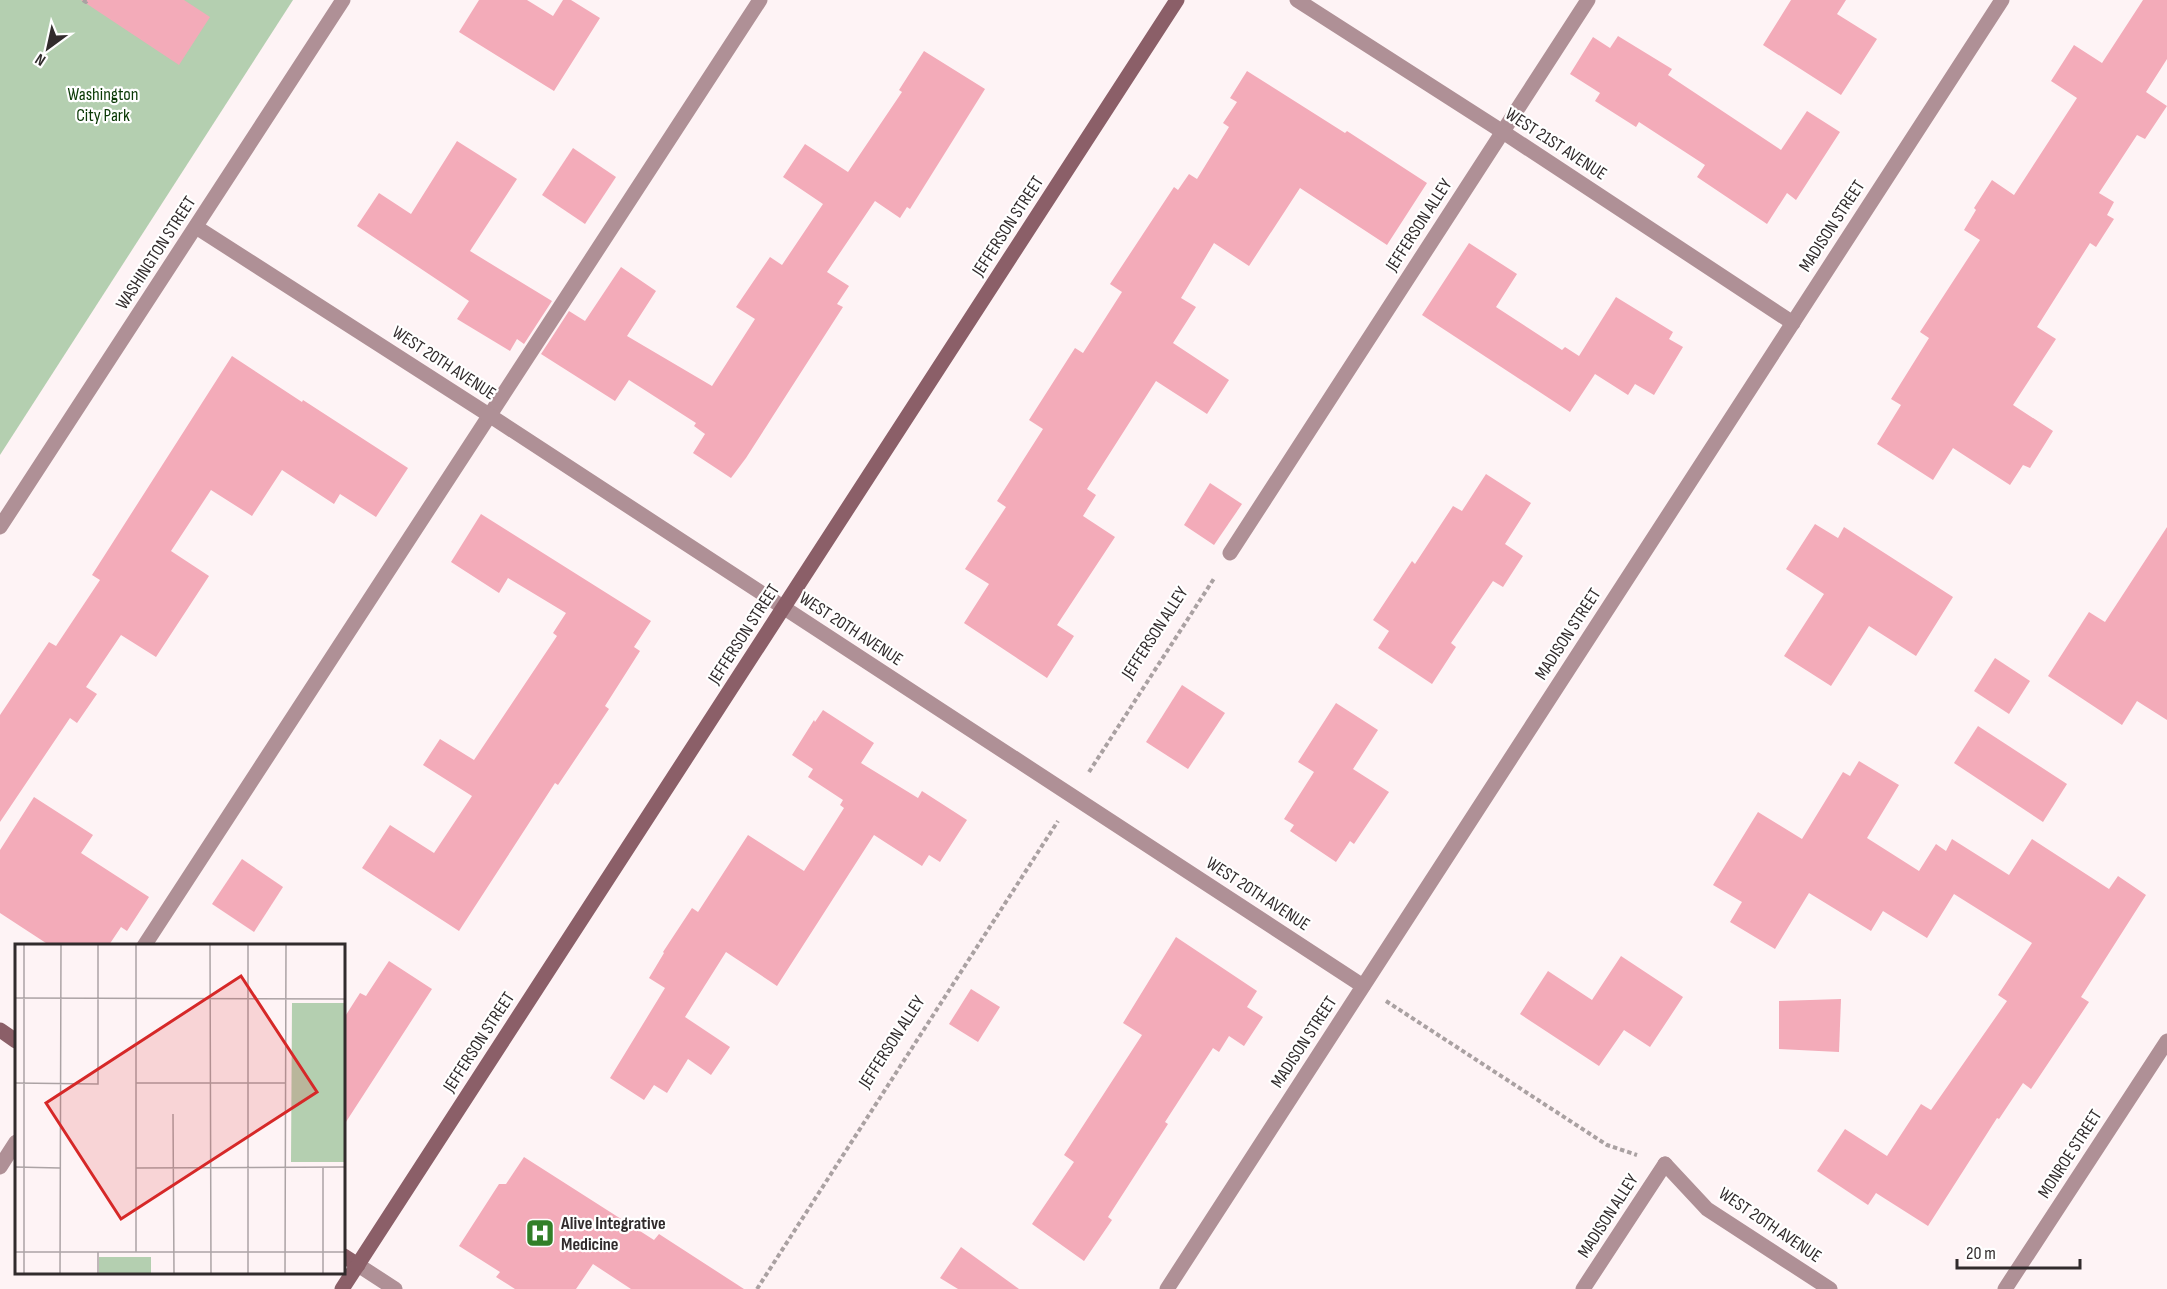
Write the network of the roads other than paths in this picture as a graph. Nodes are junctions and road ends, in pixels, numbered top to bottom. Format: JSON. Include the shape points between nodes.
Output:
{"nodes":[{"id":1,"x":343,"y":0,"type":"edge"},
{"id":2,"x":760,"y":0,"type":"edge"},
{"id":3,"x":1177,"y":0,"type":"edge"},
{"id":4,"x":1297,"y":0,"type":"edge"},
{"id":5,"x":1588,"y":0,"type":"edge"},
{"id":6,"x":2002,"y":0,"type":"edge"},
{"id":7,"x":1503,"y":132,"type":"junction"},
{"id":8,"x":196,"y":227,"type":"junction"},
{"id":9,"x":1793,"y":322,"type":"junction"},
{"id":10,"x":489,"y":415,"type":"junction"},
{"id":11,"x":0,"y":527,"type":"edge"},
{"id":12,"x":1230,"y":553,"type":"road end"},
{"id":13,"x":783,"y":608,"type":"junction"},
{"id":14,"x":145,"y":944,"type":"edge"},
{"id":15,"x":1363,"y":986,"type":"junction"},
{"id":16,"x":0,"y":1030,"type":"edge"},
{"id":17,"x":15,"y":1040,"type":"edge"},
{"id":18,"x":2167,"y":1041,"type":"edge"},
{"id":19,"x":15,"y":1144,"type":"edge"},
{"id":20,"x":1665,"y":1164,"type":"joint"},
{"id":21,"x":0,"y":1167,"type":"edge"},
{"id":22,"x":345,"y":1257,"type":"edge"},
{"id":23,"x":358,"y":1265,"type":"junction"},
{"id":24,"x":342,"y":1289,"type":"edge"},
{"id":25,"x":394,"y":1289,"type":"edge"},
{"id":26,"x":1167,"y":1289,"type":"edge"},
{"id":27,"x":1583,"y":1289,"type":"edge"},
{"id":28,"x":1830,"y":1289,"type":"edge"},
{"id":29,"x":2005,"y":1289,"type":"edge"}],
"edges":[{"from":1,"to":8,"type":"street","name":"WASHINGTON STREET"},
{"from":2,"to":10,"type":"street"},
{"from":3,"to":13,"type":"street","name":"JEFFERSON STREET"},
{"from":4,"to":7,"type":"street","name":"WEST 21ST AVENUE"},
{"from":5,"to":7,"type":"street","name":"JEFFERSON ALLEY"},
{"from":6,"to":9,"type":"street","name":"MADISON STREET"},
{"from":7,"to":9,"type":"street","name":"WEST 21ST AVENUE"},
{"from":7,"to":12,"type":"street","name":"JEFFERSON ALLEY"},
{"from":8,"to":10,"type":"street","name":"WEST 20TH AVENUE"},
{"from":8,"to":11,"type":"street","name":"WASHINGTON STREET"},
{"from":9,"to":15,"type":"street","name":"MADISON STREET"},
{"from":10,"to":13,"type":"street","name":"WEST 20TH AVENUE"},
{"from":10,"to":14,"type":"street"},
{"from":13,"to":15,"type":"street","name":"WEST 20TH AVENUE"},
{"from":13,"to":23,"type":"street","name":"JEFFERSON STREET"},
{"from":15,"to":26,"type":"street","name":"MADISON STREET"},
{"from":16,"to":17,"type":"street"},
{"from":18,"to":29,"type":"street","name":"MONROE STREET"},
{"from":19,"to":21,"type":"street"},
{"from":20,"to":27,"type":"street","name":"MADISON ALLEY"},
{"from":20,"to":28,"type":"street","name":"WEST 20TH AVENUE","via":[[1707,1209]]},
{"from":22,"to":23,"type":"street"},
{"from":23,"to":24,"type":"street","name":"JEFFERSON STREET"},
{"from":23,"to":25,"type":"street"}]}
